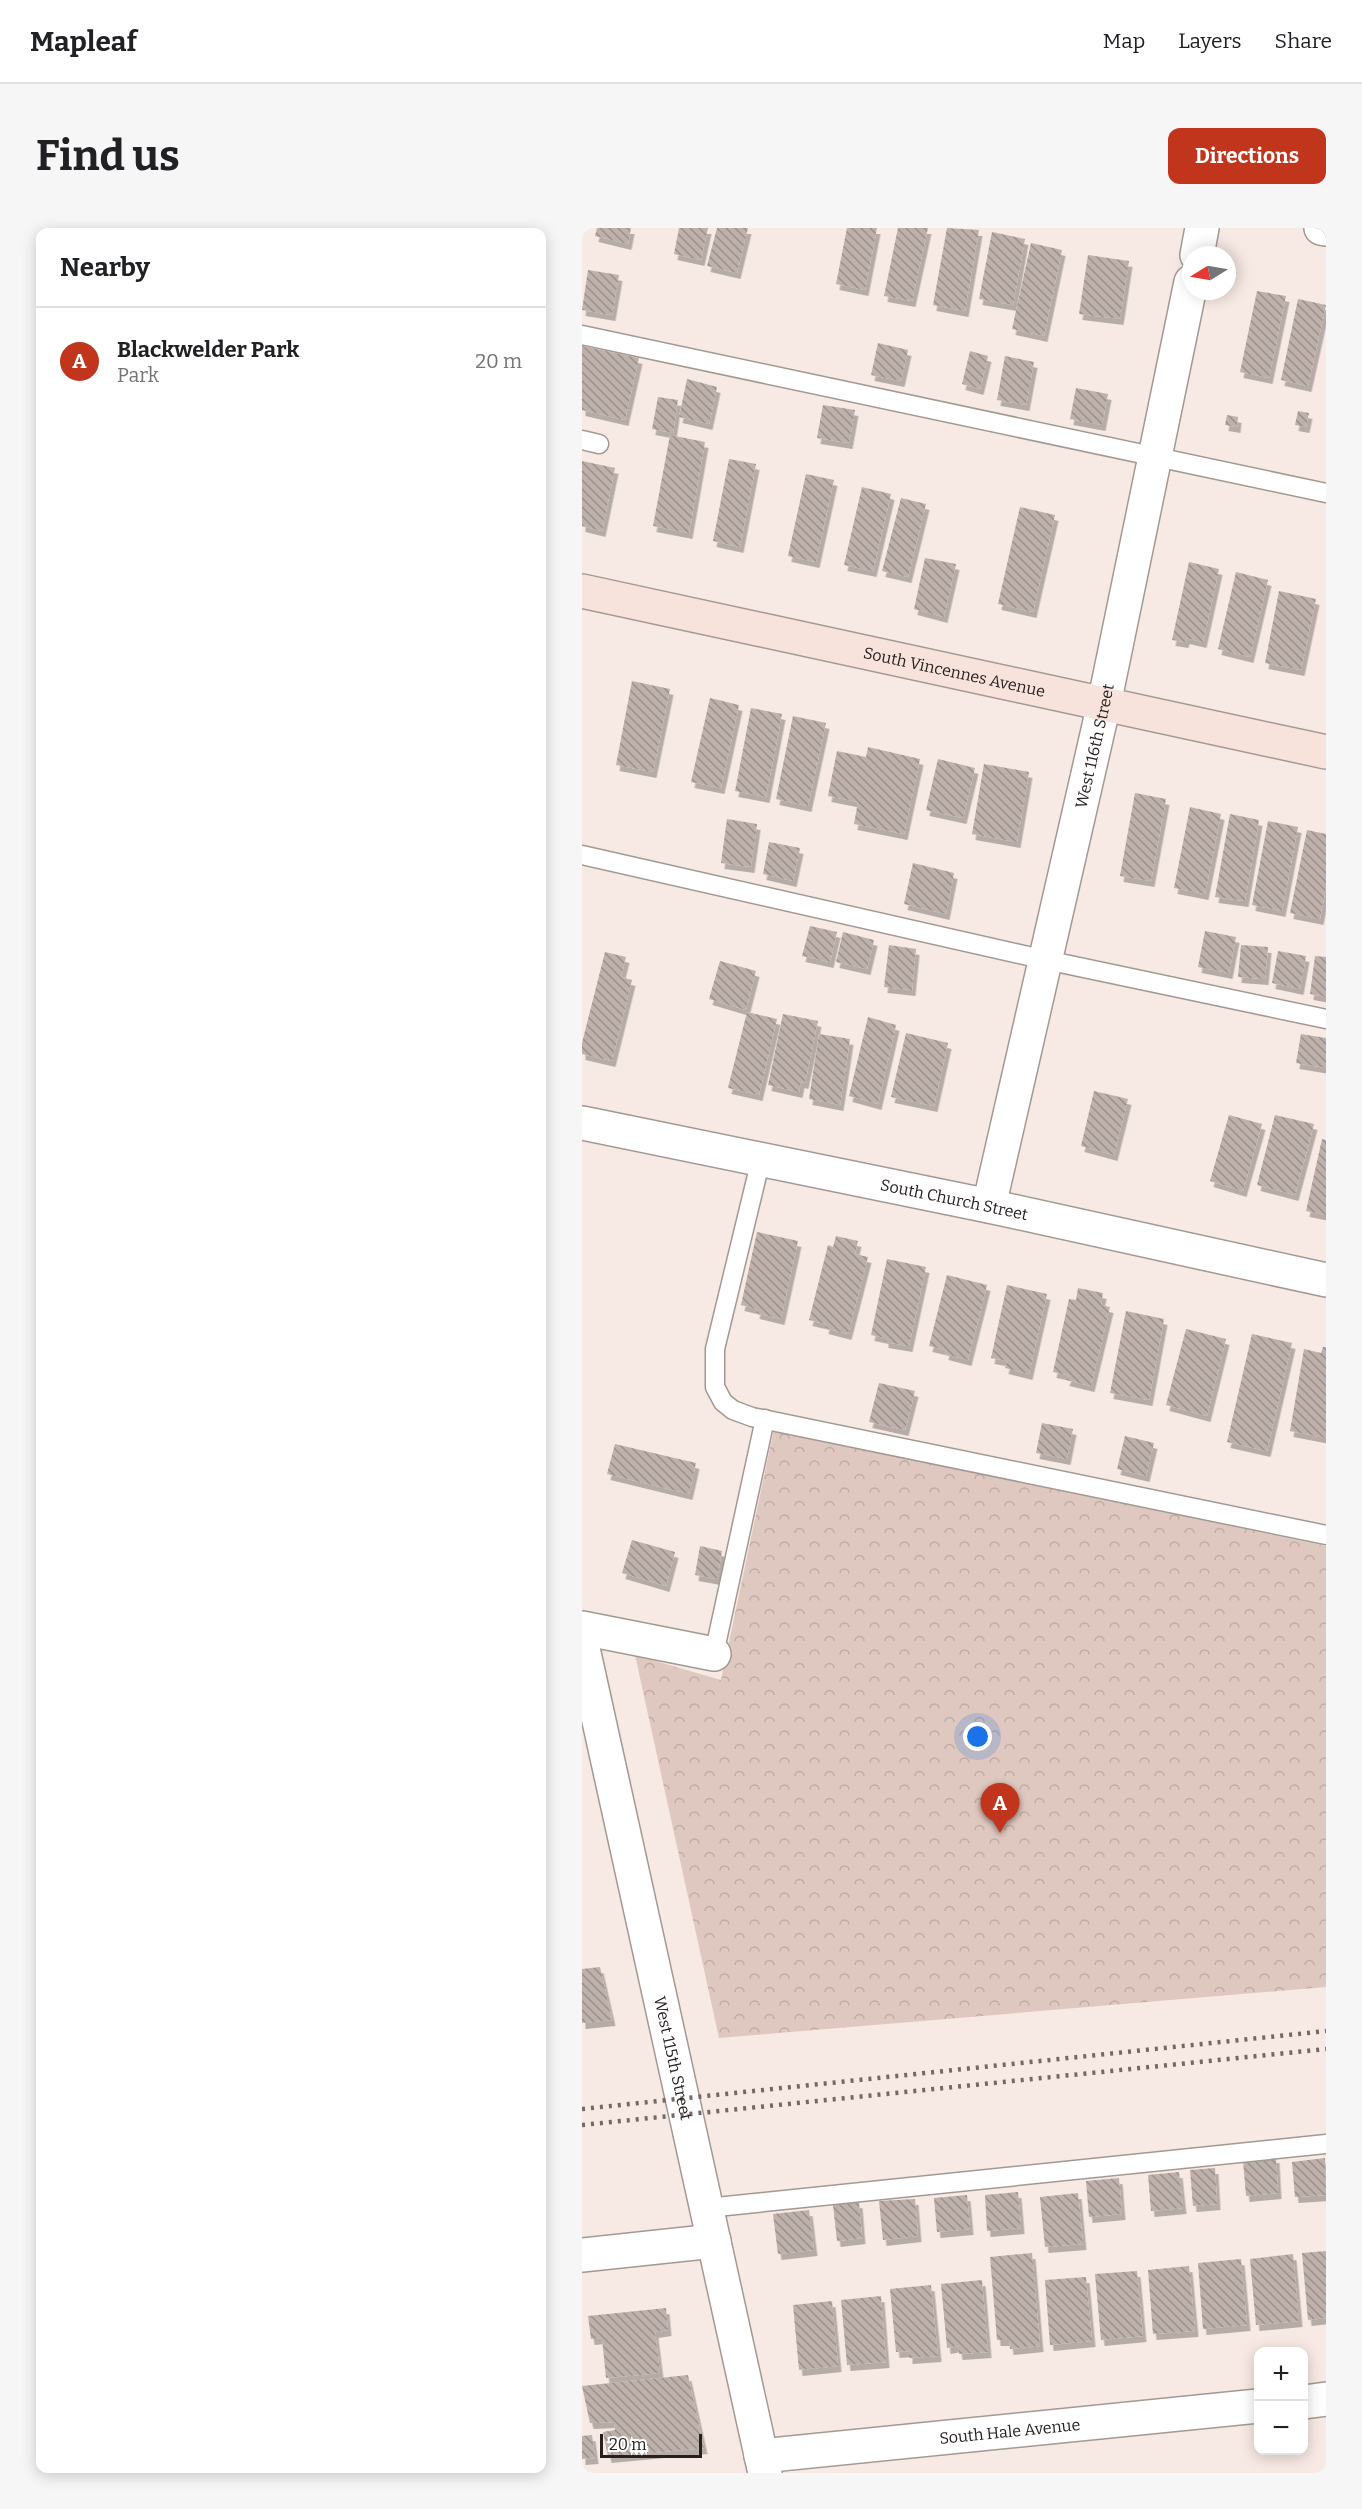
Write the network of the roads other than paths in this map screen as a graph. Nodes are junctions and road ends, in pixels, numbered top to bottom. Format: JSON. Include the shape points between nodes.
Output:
{"nodes":[{"id":1,"x":1202,"y":228,"type":"edge"},
{"id":2,"x":1321,"y":228,"type":"edge"},
{"id":3,"x":1326,"y":229,"type":"edge"},
{"id":4,"x":1199,"y":246,"type":"edge"},
{"id":5,"x":1187,"y":300,"type":"edge"},
{"id":6,"x":582,"y":335,"type":"edge"},
{"id":7,"x":1155,"y":457,"type":"junction"},
{"id":8,"x":1326,"y":493,"type":"edge"},
{"id":9,"x":582,"y":591,"type":"edge"},
{"id":10,"x":1104,"y":704,"type":"junction"},
{"id":11,"x":1326,"y":752,"type":"edge"},
{"id":12,"x":582,"y":855,"type":"edge"},
{"id":13,"x":1046,"y":960,"type":"junction"},
{"id":14,"x":1326,"y":1019,"type":"edge"},
{"id":15,"x":582,"y":1123,"type":"edge"},
{"id":16,"x":761,"y":1159,"type":"junction"},
{"id":17,"x":989,"y":1206,"type":"junction"},
{"id":18,"x":1326,"y":1280,"type":"edge"},
{"id":19,"x":765,"y":1419,"type":"junction"},
{"id":20,"x":1326,"y":1536,"type":"edge"},
{"id":21,"x":582,"y":1628,"type":"edge"},
{"id":22,"x":582,"y":1644,"type":"edge"},
{"id":23,"x":714,"y":1654,"type":"joint"},
{"id":24,"x":592,"y":1738,"type":"edge"},
{"id":25,"x":1326,"y":2144,"type":"edge"},
{"id":26,"x":707,"y":2208,"type":"junction"},
{"id":27,"x":714,"y":2241,"type":"junction"},
{"id":28,"x":582,"y":2255,"type":"edge"},
{"id":29,"x":1326,"y":2400,"type":"edge"},
{"id":30,"x":1308,"y":2402,"type":"edge"},
{"id":31,"x":1254,"y":2406,"type":"edge"},
{"id":32,"x":763,"y":2465,"type":"edge"}],
"edges":[{"from":1,"to":4,"type":"street"},
{"from":2,"to":3,"type":"street"},
{"from":5,"to":7,"type":"street","name":"West 116th Street"},
{"from":6,"to":7,"type":"lane"},
{"from":7,"to":8,"type":"lane"},
{"from":7,"to":10,"type":"street","name":"West 116th Street"},
{"from":9,"to":10,"type":"main road","name":"South Vincennes Avenue"},
{"from":10,"to":11,"type":"main road","name":"South Vincennes Avenue"},
{"from":10,"to":13,"type":"street","name":"West 116th Street"},
{"from":12,"to":13,"type":"lane"},
{"from":13,"to":14,"type":"lane"},
{"from":13,"to":17,"type":"street","name":"West 116th Street"},
{"from":15,"to":16,"type":"street","name":"South Church Street"},
{"from":16,"to":17,"type":"street","name":"South Church Street"},
{"from":16,"to":19,"type":"lane","via":[[715,1349],[714,1369],[715,1387],[723,1402],[733,1410]]},
{"from":17,"to":18,"type":"street","name":"South Church Street"},
{"from":19,"to":20,"type":"lane"},
{"from":19,"to":23,"type":"lane"},
{"from":21,"to":23,"type":"street"},
{"from":22,"to":24,"type":"street","name":"West 115th Street"},
{"from":24,"to":26,"type":"street","name":"West 115th Street"},
{"from":25,"to":26,"type":"lane"},
{"from":26,"to":27,"type":"street","name":"West 115th Street"},
{"from":27,"to":28,"type":"street"},
{"from":27,"to":32,"type":"street","name":"West 115th Street"},
{"from":29,"to":30,"type":"street"},
{"from":31,"to":32,"type":"street","name":"South Hale Avenue"}]}
